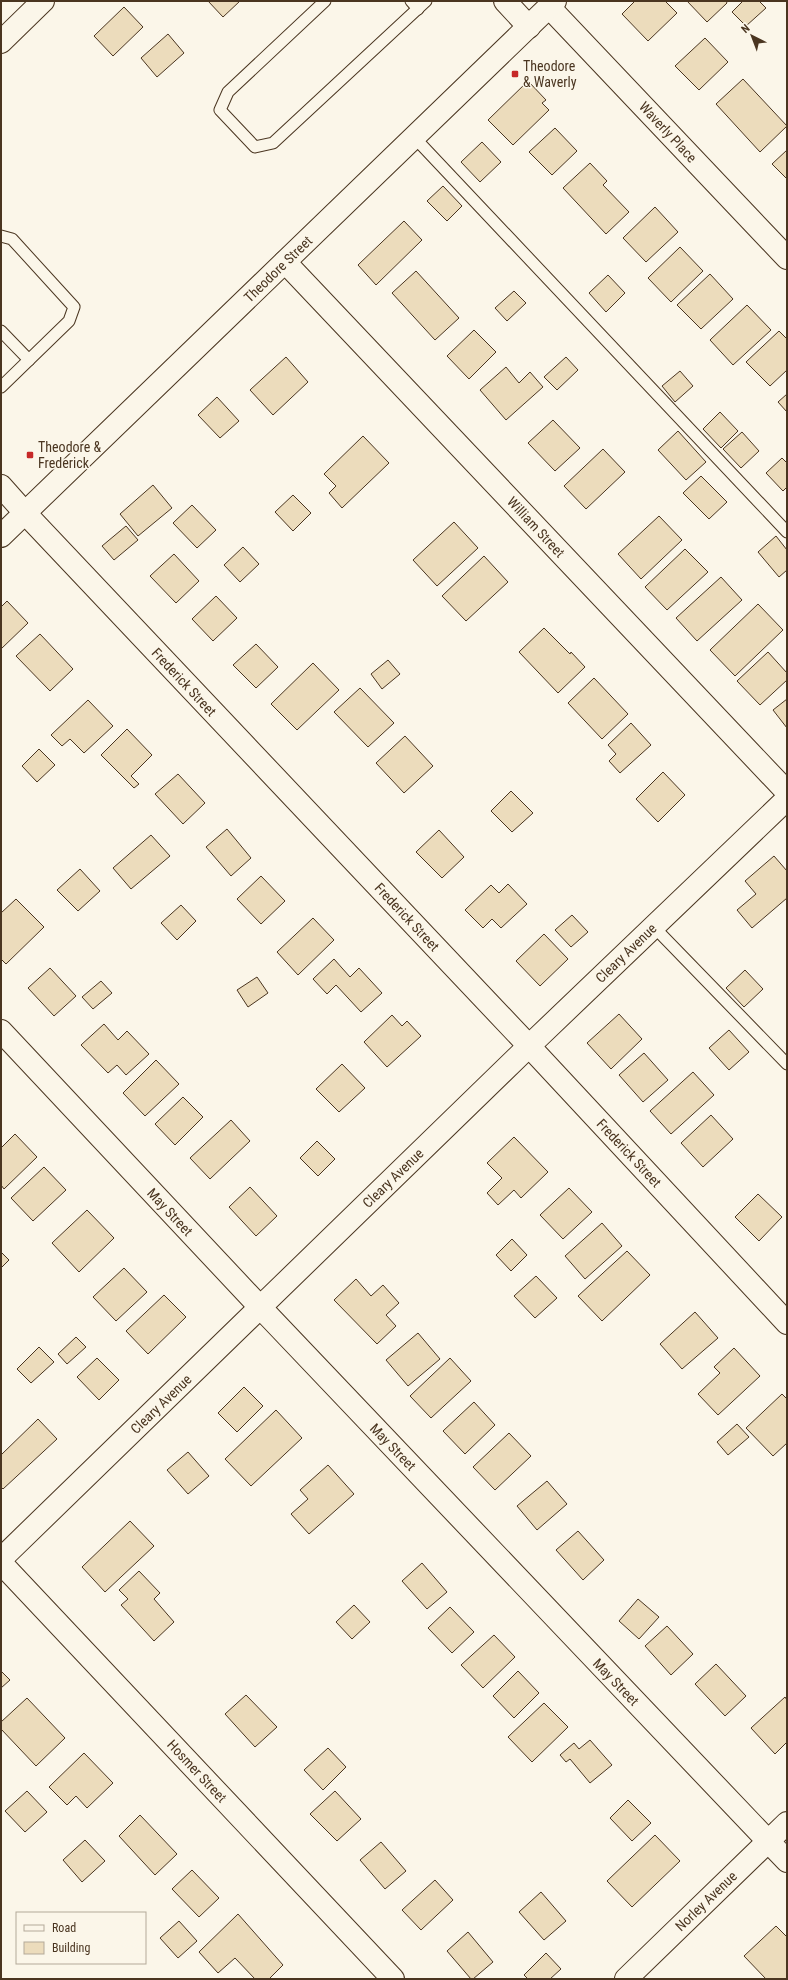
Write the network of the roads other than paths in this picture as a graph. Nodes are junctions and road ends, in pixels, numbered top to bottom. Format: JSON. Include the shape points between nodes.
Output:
{"nodes":[{"id":1,"x":43,"y":1,"type":"edge"},
{"id":2,"x":324,"y":1,"type":"edge"},
{"id":3,"x":505,"y":1,"type":"edge"},
{"id":4,"x":418,"y":4,"type":"edge"},
{"id":5,"x":552,"y":4,"type":"edge"},
{"id":6,"x":529,"y":27,"type":"junction"},
{"id":7,"x":1,"y":42,"type":"edge"},
{"id":8,"x":414,"y":137,"type":"junction"},
{"id":9,"x":1,"y":236,"type":"edge"},
{"id":10,"x":787,"y":258,"type":"edge"},
{"id":11,"x":285,"y":262,"type":"junction"},
{"id":12,"x":1,"y":331,"type":"edge"},
{"id":13,"x":29,"y":360,"type":"junction"},
{"id":14,"x":1,"y":387,"type":"edge"},
{"id":15,"x":1,"y":486,"type":"edge"},
{"id":16,"x":25,"y":513,"type":"junction"},
{"id":17,"x":787,"y":532,"type":"edge"},
{"id":18,"x":1,"y":536,"type":"edge"},
{"id":19,"x":787,"y":792,"type":"edge"},
{"id":20,"x":787,"y":799,"type":"edge"},
{"id":21,"x":654,"y":927,"type":"junction"},
{"id":22,"x":1,"y":1031,"type":"edge"},
{"id":23,"x":530,"y":1046,"type":"junction"},
{"id":24,"x":787,"y":1064,"type":"edge"},
{"id":25,"x":260,"y":1308,"type":"junction"},
{"id":26,"x":787,"y":1323,"type":"edge"},
{"id":27,"x":1,"y":1559,"type":"edge"},
{"id":28,"x":1,"y":1563,"type":"edge"},
{"id":29,"x":787,"y":1824,"type":"edge"},
{"id":30,"x":768,"y":1841,"type":"junction"},
{"id":31,"x":787,"y":1861,"type":"edge"},
{"id":32,"x":393,"y":1979,"type":"edge"},
{"id":33,"x":626,"y":1979,"type":"edge"}],
"edges":[{"from":1,"to":7,"type":"street"},
{"from":2,"to":4,"type":"lane","via":[[228,92],[220,110],[255,147],[273,143]]},
{"from":3,"to":6,"type":"street"},
{"from":5,"to":6,"type":"street","name":"Theodore Street"},
{"from":5,"to":10,"type":"street","name":"Waverly Place"},
{"from":6,"to":8,"type":"street","name":"Theodore Street"},
{"from":8,"to":11,"type":"street","name":"Theodore Street"},
{"from":8,"to":17,"type":"lane"},
{"from":9,"to":13,"type":"lane","via":[[12,239],[74,307],[69,321]]},
{"from":11,"to":16,"type":"street","name":"Theodore Street"},
{"from":11,"to":19,"type":"street","name":"William Street"},
{"from":12,"to":13,"type":"lane"},
{"from":13,"to":14,"type":"lane"},
{"from":15,"to":16,"type":"street","name":"Frederick Street"},
{"from":16,"to":18,"type":"street","name":"Theodore Street"},
{"from":16,"to":23,"type":"street","name":"Frederick Street"},
{"from":20,"to":21,"type":"street","name":"Cleary Avenue"},
{"from":21,"to":23,"type":"street","name":"Cleary Avenue"},
{"from":21,"to":24,"type":"lane"},
{"from":22,"to":25,"type":"street","name":"May Street"},
{"from":23,"to":25,"type":"street","name":"Cleary Avenue"},
{"from":23,"to":26,"type":"street","name":"Frederick Street"},
{"from":25,"to":27,"type":"street","name":"Cleary Avenue"},
{"from":25,"to":30,"type":"street","name":"May Street"},
{"from":28,"to":32,"type":"street","name":"Hosmer Street"},
{"from":29,"to":30,"type":"street","name":"Norley Avenue"},
{"from":30,"to":31,"type":"street","name":"May Street"},
{"from":30,"to":33,"type":"street","name":"Norley Avenue"}]}
